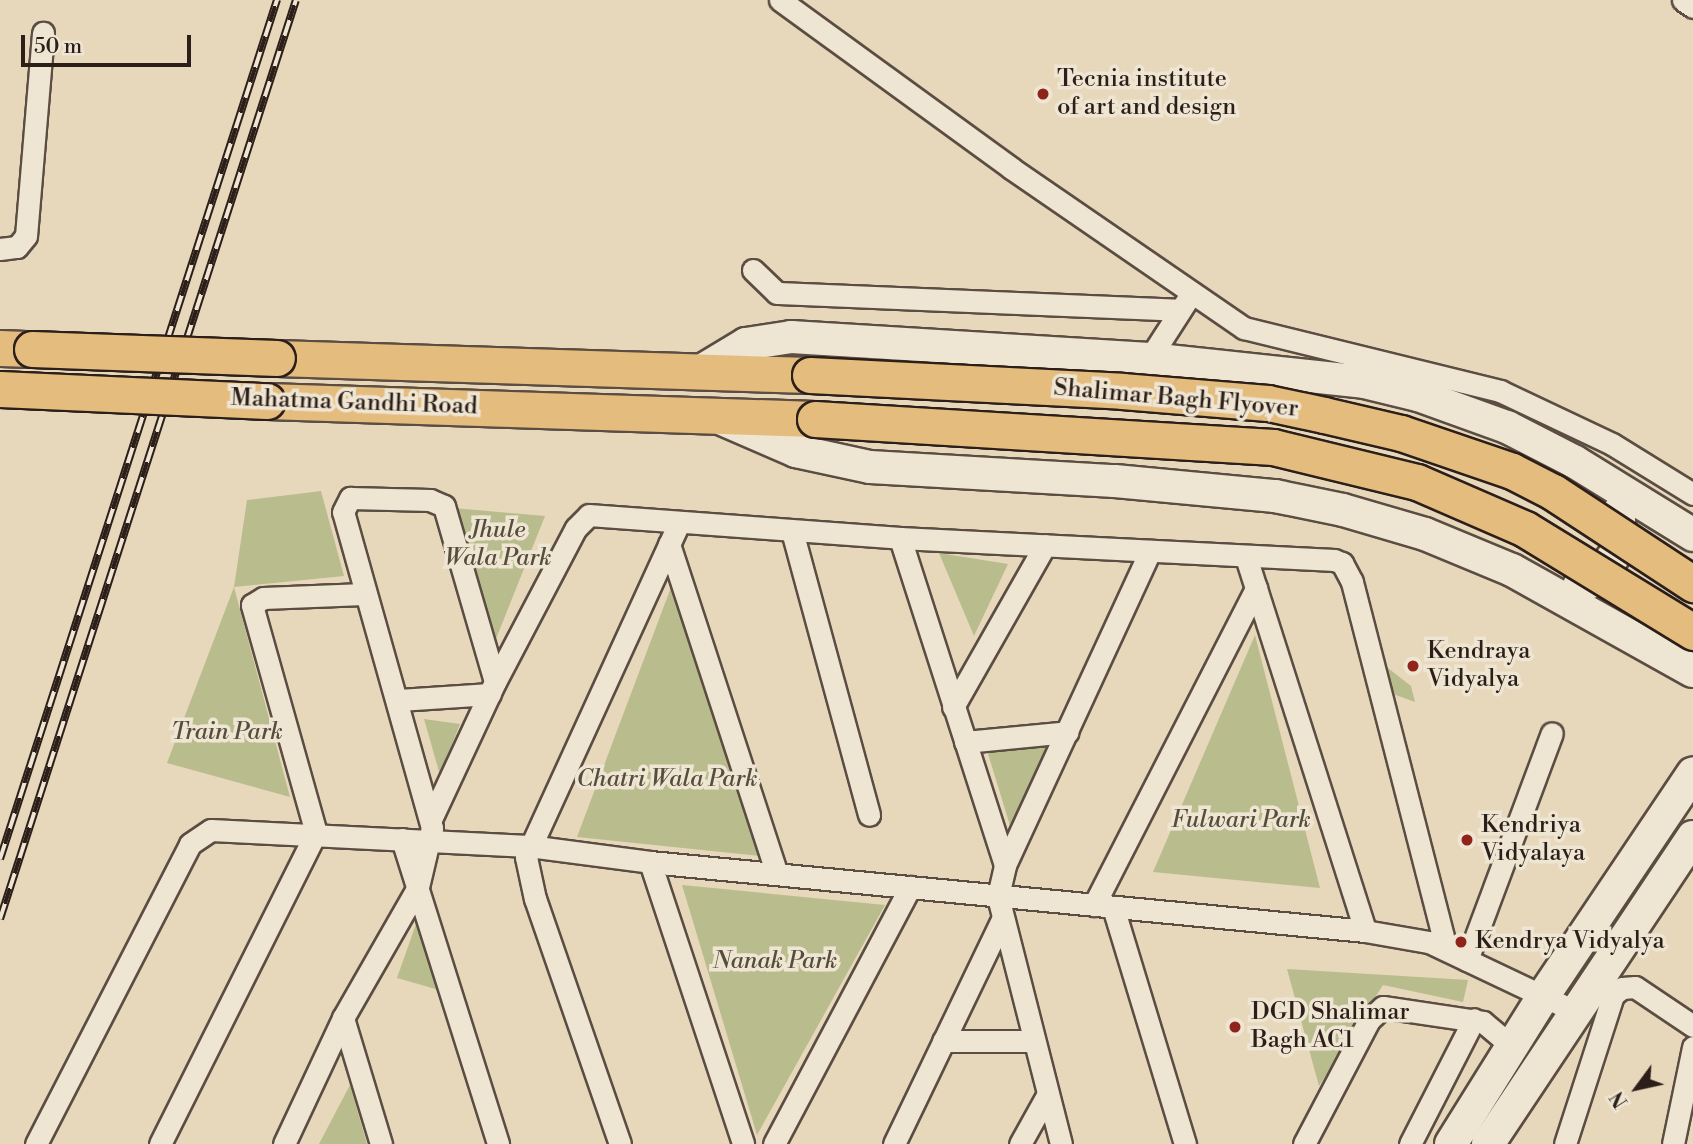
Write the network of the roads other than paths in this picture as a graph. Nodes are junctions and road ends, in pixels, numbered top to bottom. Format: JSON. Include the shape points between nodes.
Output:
{"nodes":[{"id":1,"x":780,"y":0,"type":"edge"},
{"id":2,"x":1683,"y":0,"type":"edge"},
{"id":3,"x":1693,"y":6,"type":"edge"},
{"id":4,"x":43,"y":33,"type":"dead end"},
{"id":5,"x":0,"y":249,"type":"edge"},
{"id":6,"x":753,"y":270,"type":"dead end"},
{"id":7,"x":1186,"y":301,"type":"junction"},
{"id":8,"x":0,"y":348,"type":"edge"},
{"id":9,"x":1149,"y":359,"type":"junction"},
{"id":10,"x":703,"y":370,"type":"junction"},
{"id":11,"x":0,"y":389,"type":"edge"},
{"id":12,"x":707,"y":412,"type":"junction"},
{"id":13,"x":1515,"y":414,"type":"junction"},
{"id":14,"x":1599,"y":478,"type":"junction"},
{"id":15,"x":1693,"y":494,"type":"edge"},
{"id":16,"x":679,"y":523,"type":"junction"},
{"id":17,"x":792,"y":531,"type":"junction"},
{"id":18,"x":1693,"y":535,"type":"edge"},
{"id":19,"x":900,"y":538,"type":"junction"},
{"id":20,"x":669,"y":544,"type":"junction"},
{"id":21,"x":1045,"y":545,"type":"junction"},
{"id":22,"x":1150,"y":551,"type":"junction"},
{"id":23,"x":1246,"y":557,"type":"junction"},
{"id":24,"x":1693,"y":584,"type":"edge"},
{"id":25,"x":1256,"y":588,"type":"junction"},
{"id":26,"x":1550,"y":591,"type":"junction"},
{"id":27,"x":364,"y":594,"type":"junction"},
{"id":28,"x":1693,"y":632,"type":"edge"},
{"id":29,"x":1693,"y":671,"type":"edge"},
{"id":30,"x":492,"y":688,"type":"junction"},
{"id":31,"x":399,"y":701,"type":"junction"},
{"id":32,"x":953,"y":707,"type":"junction"},
{"id":33,"x":1068,"y":732,"type":"junction"},
{"id":34,"x":1552,"y":733,"type":"dead end"},
{"id":35,"x":965,"y":742,"type":"junction"},
{"id":36,"x":1693,"y":773,"type":"edge"},
{"id":37,"x":869,"y":815,"type":"dead end"},
{"id":38,"x":432,"y":817,"type":"junction"},
{"id":39,"x":316,"y":833,"type":"junction"},
{"id":40,"x":1693,"y":838,"type":"edge"},
{"id":41,"x":402,"y":839,"type":"junction"},
{"id":42,"x":430,"y":844,"type":"junction"},
{"id":43,"x":529,"y":846,"type":"junction"},
{"id":44,"x":650,"y":862,"type":"junction"},
{"id":45,"x":1004,"y":865,"type":"junction"},
{"id":46,"x":778,"y":874,"type":"junction"},
{"id":47,"x":418,"y":887,"type":"junction"},
{"id":48,"x":910,"y":887,"type":"junction"},
{"id":49,"x":998,"y":895,"type":"junction"},
{"id":50,"x":1104,"y":906,"type":"junction"},
{"id":51,"x":1002,"y":920,"type":"junction"},
{"id":52,"x":1365,"y":931,"type":"junction"},
{"id":53,"x":1446,"y":949,"type":"junction"},
{"id":54,"x":1467,"y":960,"type":"junction"},
{"id":55,"x":1544,"y":995,"type":"junction"},
{"id":56,"x":1574,"y":1011,"type":"junction"},
{"id":57,"x":343,"y":1018,"type":"junction"},
{"id":58,"x":1474,"y":1019,"type":"junction"},
{"id":59,"x":1693,"y":1026,"type":"edge"},
{"id":60,"x":943,"y":1041,"type":"junction"},
{"id":61,"x":1034,"y":1041,"type":"junction"},
{"id":62,"x":1512,"y":1046,"type":"junction"},
{"id":63,"x":1693,"y":1047,"type":"edge"},
{"id":64,"x":1048,"y":1094,"type":"junction"},
{"id":65,"x":1684,"y":1136,"type":"edge"},
{"id":66,"x":36,"y":1144,"type":"edge"},
{"id":67,"x":160,"y":1144,"type":"edge"},
{"id":68,"x":284,"y":1144,"type":"edge"},
{"id":69,"x":381,"y":1144,"type":"edge"},
{"id":70,"x":498,"y":1144,"type":"edge"},
{"id":71,"x":620,"y":1144,"type":"edge"},
{"id":72,"x":744,"y":1144,"type":"edge"},
{"id":73,"x":774,"y":1144,"type":"edge"},
{"id":74,"x":894,"y":1144,"type":"edge"},
{"id":75,"x":1020,"y":1144,"type":"edge"},
{"id":76,"x":1061,"y":1144,"type":"edge"},
{"id":77,"x":1185,"y":1144,"type":"edge"},
{"id":78,"x":1304,"y":1144,"type":"edge"},
{"id":79,"x":1410,"y":1144,"type":"edge"},
{"id":80,"x":1451,"y":1144,"type":"edge"},
{"id":81,"x":1488,"y":1144,"type":"edge"},
{"id":82,"x":1566,"y":1144,"type":"edge"}],
"edges":[{"from":1,"to":7,"type":"street"},
{"from":2,"to":3,"type":"street"},
{"from":4,"to":5,"type":"street","via":[[26,236],[17,247]]},
{"from":6,"to":7,"type":"street","via":[[778,293]]},
{"from":7,"to":9,"type":"street"},
{"from":7,"to":13,"type":"street","via":[[1257,333],[1451,375]]},
{"from":8,"to":10,"type":"main road","name":"Mahatma Gandhi Road","bridge":true},
{"from":9,"to":10,"type":"street","via":[[791,337],[746,344]]},
{"from":9,"to":13,"type":"street","via":[[1390,387]]},
{"from":10,"to":24,"type":"main road","name":"Shalimar Bagh Flyover","bridge":true,"via":[[1135,392],[1268,403],[1324,415],[1401,433],[1511,471],[1553,492]]},
{"from":11,"to":12,"type":"main road","name":"Mahatma Gandhi Road","bridge":true},
{"from":12,"to":26,"type":"street","via":[[796,451],[870,467],[1115,481],[1275,496],[1343,510],[1425,534]]},
{"from":12,"to":28,"type":"main road","name":"Shalimar Bagh Flyover","bridge":true,"via":[[1273,447],[1417,482],[1525,529]]},
{"from":13,"to":14,"type":"street"},
{"from":13,"to":15,"type":"street","via":[[1623,449]]},
{"from":14,"to":18,"type":"street"},
{"from":14,"to":26,"type":"street","via":[[1617,505],[1620,547],[1597,580]]},
{"from":16,"to":17,"type":"street"},
{"from":16,"to":20,"type":"street"},
{"from":16,"to":30,"type":"street","via":[[600,514],[582,520]]},
{"from":17,"to":19,"type":"street"},
{"from":17,"to":37,"type":"street"},
{"from":19,"to":21,"type":"street"},
{"from":19,"to":32,"type":"street"},
{"from":20,"to":43,"type":"street"},
{"from":20,"to":46,"type":"street"},
{"from":21,"to":22,"type":"street"},
{"from":21,"to":32,"type":"street"},
{"from":22,"to":23,"type":"street"},
{"from":22,"to":33,"type":"street"},
{"from":23,"to":25,"type":"street"},
{"from":23,"to":53,"type":"street","via":[[1334,560],[1348,571]]},
{"from":25,"to":50,"type":"street"},
{"from":25,"to":52,"type":"street"},
{"from":26,"to":29,"type":"street"},
{"from":27,"to":30,"type":"street","via":[[344,504],[356,497],[439,502],[444,506]]},
{"from":27,"to":31,"type":"street"},
{"from":27,"to":39,"type":"street","via":[[263,598],[252,605]]},
{"from":30,"to":31,"type":"street"},
{"from":30,"to":38,"type":"street"},
{"from":31,"to":38,"type":"street"},
{"from":32,"to":35,"type":"street"},
{"from":33,"to":35,"type":"street"},
{"from":33,"to":45,"type":"street"},
{"from":34,"to":54,"type":"street"},
{"from":35,"to":45,"type":"street"},
{"from":36,"to":55,"type":"street"},
{"from":38,"to":42,"type":"street"},
{"from":39,"to":41,"type":"street"},
{"from":39,"to":66,"type":"street","via":[[211,830],[190,844]]},
{"from":39,"to":67,"type":"street"},
{"from":40,"to":56,"type":"street"},
{"from":41,"to":42,"type":"street"},
{"from":41,"to":47,"type":"street"},
{"from":42,"to":43,"type":"street"},
{"from":42,"to":47,"type":"street"},
{"from":43,"to":44,"type":"street"},
{"from":43,"to":71,"type":"street","via":[[535,899]]},
{"from":44,"to":46,"type":"street"},
{"from":44,"to":72,"type":"street"},
{"from":45,"to":49,"type":"street"},
{"from":46,"to":48,"type":"street"},
{"from":47,"to":57,"type":"street"},
{"from":47,"to":70,"type":"street"},
{"from":48,"to":49,"type":"street"},
{"from":48,"to":73,"type":"street"},
{"from":49,"to":50,"type":"street"},
{"from":49,"to":51,"type":"street"},
{"from":50,"to":52,"type":"street"},
{"from":50,"to":77,"type":"street"},
{"from":51,"to":60,"type":"street"},
{"from":51,"to":61,"type":"street"},
{"from":52,"to":53,"type":"street"},
{"from":53,"to":54,"type":"street"},
{"from":54,"to":55,"type":"street"},
{"from":55,"to":56,"type":"street"},
{"from":55,"to":62,"type":"street"},
{"from":56,"to":81,"type":"street"},
{"from":57,"to":68,"type":"street"},
{"from":57,"to":69,"type":"street"},
{"from":58,"to":62,"type":"street","via":[[1492,1026]]},
{"from":58,"to":78,"type":"street","via":[[1392,1006],[1377,1012]]},
{"from":58,"to":79,"type":"street"},
{"from":59,"to":82,"type":"street","via":[[1635,987],[1622,988],[1613,995]]},
{"from":60,"to":61,"type":"street"},
{"from":60,"to":74,"type":"street"},
{"from":61,"to":64,"type":"street"},
{"from":62,"to":80,"type":"street"},
{"from":63,"to":65,"type":"street"},
{"from":64,"to":75,"type":"street"},
{"from":64,"to":76,"type":"street"}]}
